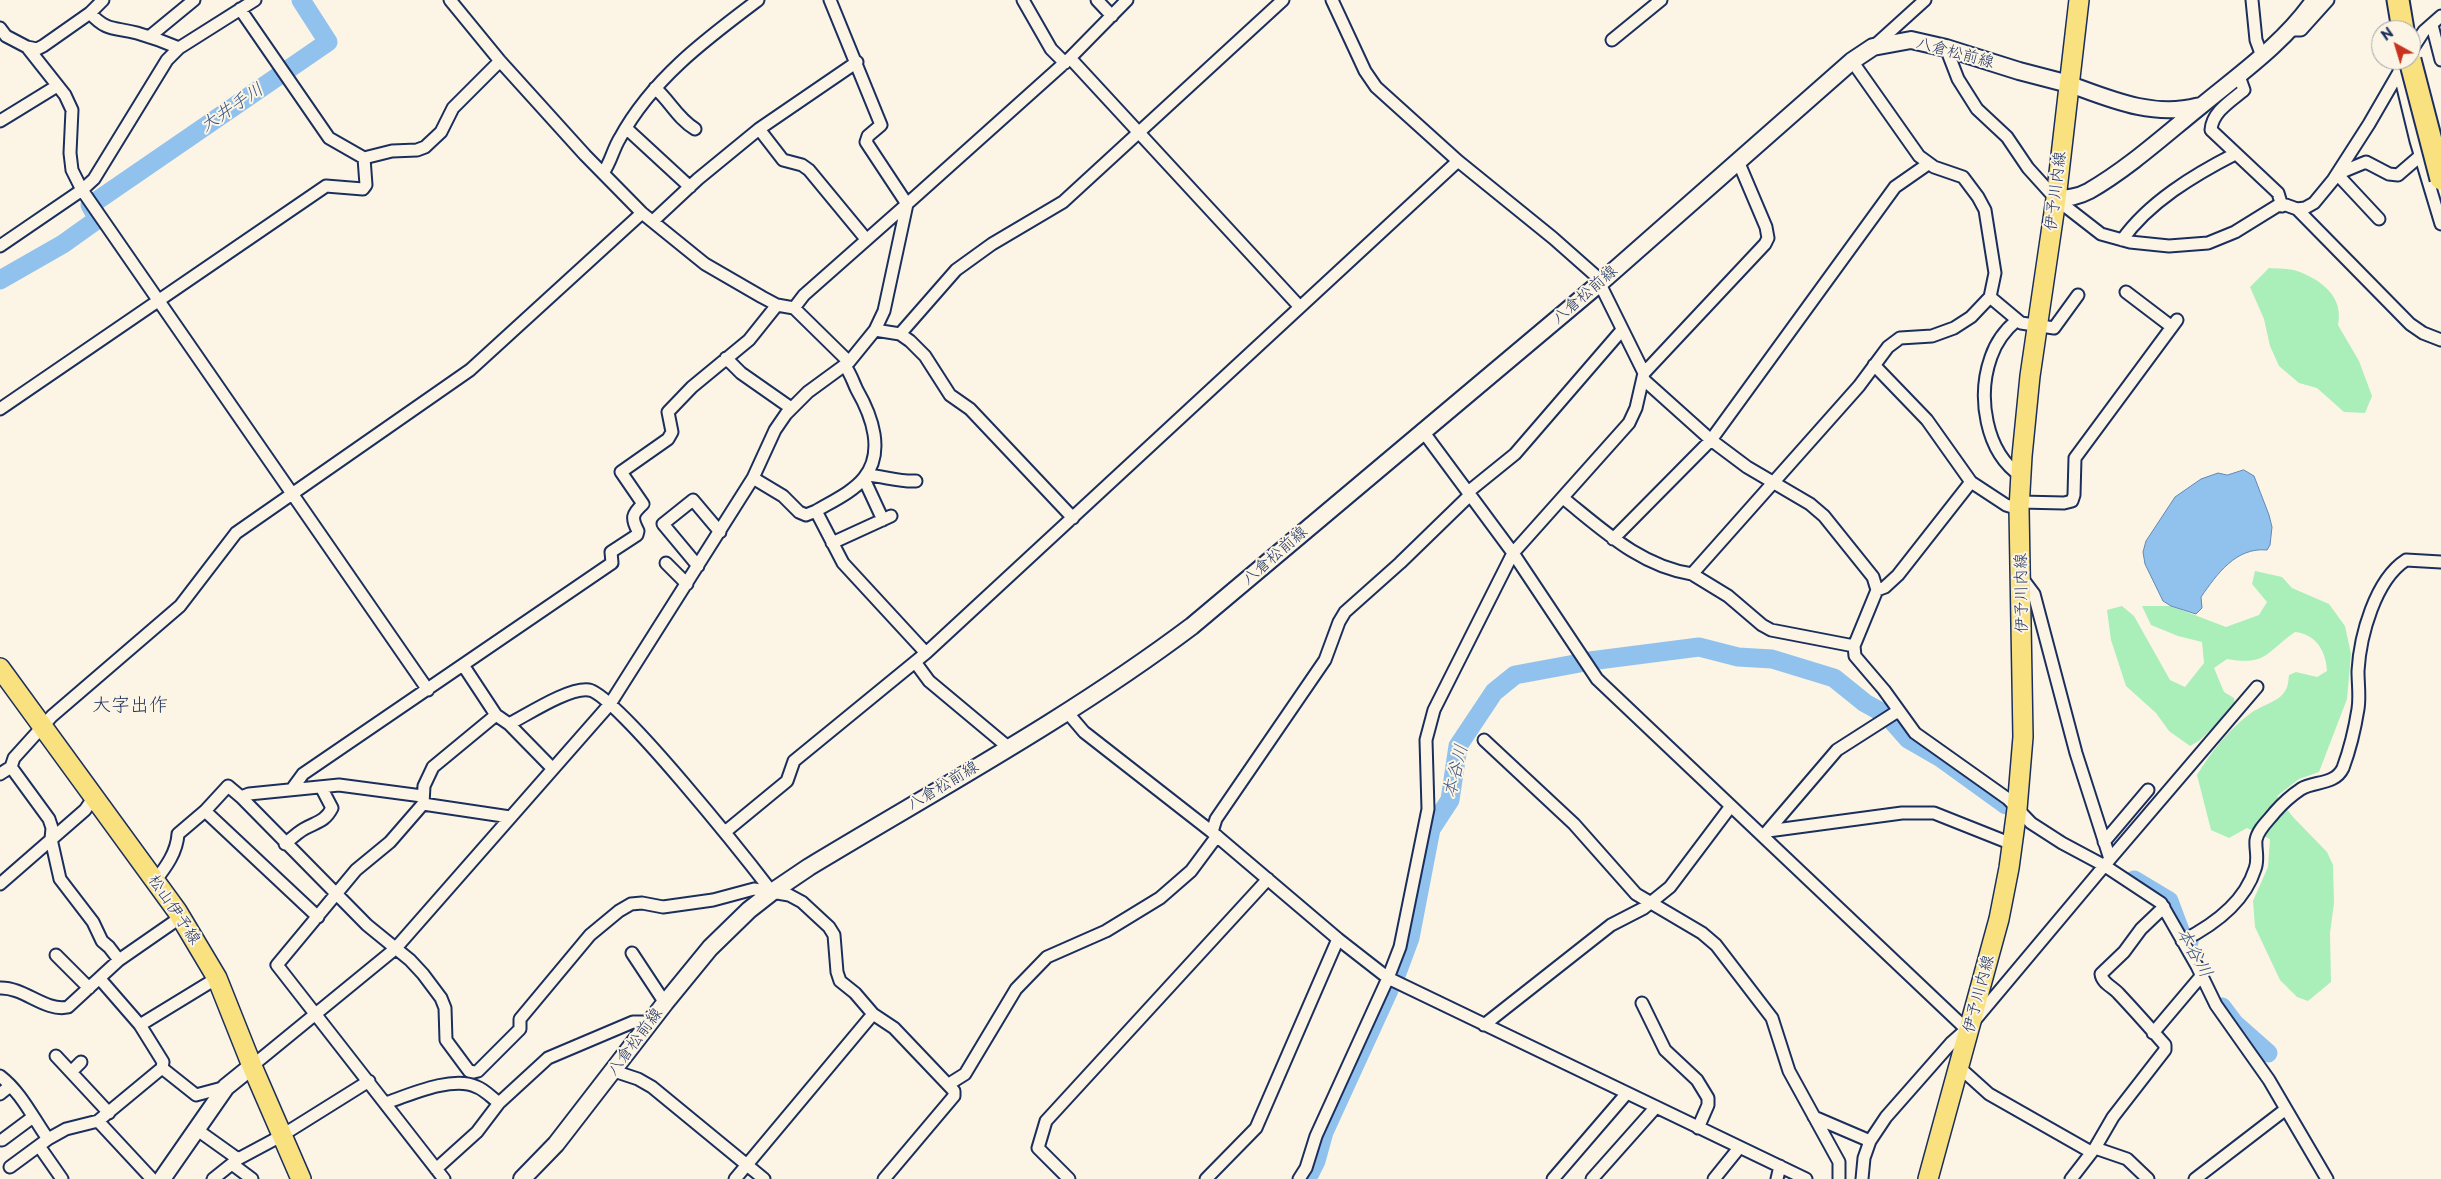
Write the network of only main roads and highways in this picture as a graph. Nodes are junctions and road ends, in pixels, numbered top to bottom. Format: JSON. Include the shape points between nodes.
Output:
{"nodes":[{"id":1,"x":2079,"y":0,"type":"edge"},
{"id":2,"x":2398,"y":0,"type":"edge"},
{"id":3,"x":2401,"y":20,"type":"edge"},
{"id":4,"x":2406,"y":70,"type":"edge"},
{"id":5,"x":2069,"y":84,"type":"junction"},
{"id":6,"x":2441,"y":179,"type":"edge"},
{"id":7,"x":0,"y":668,"type":"edge"},
{"id":8,"x":252,"y":1066,"type":"junction"},
{"id":9,"x":162,"y":1179,"type":"edge"},
{"id":10,"x":301,"y":1179,"type":"edge"},
{"id":11,"x":522,"y":1179,"type":"edge"},
{"id":12,"x":1928,"y":1179,"type":"edge"}],
"edges":[{"from":1,"to":5,"type":"main road","name":"伊予川内線"},
{"from":2,"to":3,"type":"highway"},
{"from":4,"to":6,"type":"highway","bridge":true},
{"from":5,"to":11,"type":"main road","name":"八倉松前線","via":[[1910,40],[1873,47],[1852,61],[1600,282],[1192,626],[1068,712],[772,892],[727,930],[665,1003],[556,1144]]},
{"from":5,"to":12,"type":"main road","name":"伊予川内線","via":[[2030,376],[2021,476],[2023,737],[2017,810],[1999,919]]},
{"from":7,"to":8,"type":"main road","name":"松山伊予線","via":[[181,917],[217,978]]},
{"from":8,"to":9,"type":"main road","via":[[226,1087]]},
{"from":8,"to":10,"type":"main road","name":"松山伊予線"}]}
